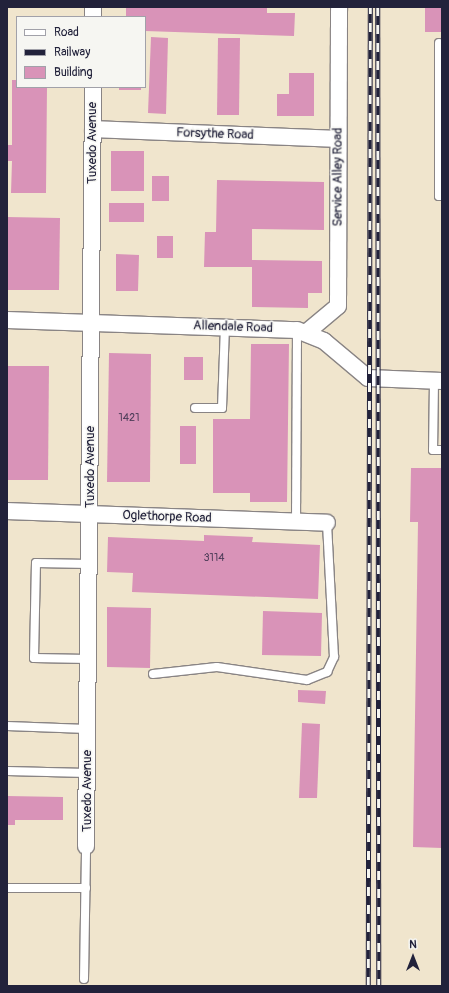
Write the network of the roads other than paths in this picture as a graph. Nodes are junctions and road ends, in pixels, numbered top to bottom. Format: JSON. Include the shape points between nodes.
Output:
{"nodes":[{"id":1,"x":339,"y":7,"type":"edge"},
{"id":2,"x":439,"y":43,"type":"dead end"},
{"id":3,"x":93,"y":88,"type":"edge"},
{"id":4,"x":93,"y":129,"type":"junction"},
{"id":5,"x":338,"y":138,"type":"junction"},
{"id":6,"x":442,"y":196,"type":"edge"},
{"id":7,"x":7,"y":320,"type":"edge"},
{"id":8,"x":91,"y":322,"type":"junction"},
{"id":9,"x":225,"y":326,"type":"junction"},
{"id":10,"x":302,"y":331,"type":"junction"},
{"id":11,"x":438,"y":381,"type":"edge"},
{"id":12,"x":195,"y":408,"type":"dead end"},
{"id":13,"x":442,"y":450,"type":"edge"},
{"id":14,"x":7,"y":511,"type":"edge"},
{"id":15,"x":89,"y":514,"type":"junction"},
{"id":16,"x":296,"y":522,"type":"junction"},
{"id":17,"x":327,"y":523,"type":"joint"},
{"id":18,"x":89,"y":564,"type":"junction"},
{"id":19,"x":88,"y":659,"type":"junction"},
{"id":20,"x":153,"y":674,"type":"dead end"},
{"id":21,"x":7,"y":726,"type":"edge"},
{"id":22,"x":87,"y":729,"type":"junction"},
{"id":23,"x":7,"y":771,"type":"edge"},
{"id":24,"x":87,"y":773,"type":"junction"},
{"id":25,"x":86,"y":846,"type":"joint"},
{"id":26,"x":7,"y":888,"type":"edge"},
{"id":27,"x":86,"y":888,"type":"junction"},
{"id":28,"x":84,"y":979,"type":"dead end"}],
"edges":[{"from":1,"to":5,"type":"street","name":"Service Alley Road"},
{"from":2,"to":6,"type":"lane","via":[[439,196]]},
{"from":3,"to":4,"type":"street","name":"Tuxedo Avenue"},
{"from":4,"to":5,"type":"street","name":"Forsythe Road"},
{"from":4,"to":8,"type":"street","name":"Tuxedo Avenue"},
{"from":5,"to":10,"type":"street","name":"Service Alley Road","via":[[338,306]]},
{"from":7,"to":8,"type":"street","name":"Allendale Road"},
{"from":8,"to":9,"type":"street","name":"Allendale Road"},
{"from":8,"to":15,"type":"street","name":"Tuxedo Avenue"},
{"from":9,"to":10,"type":"street","name":"Allendale Road"},
{"from":9,"to":12,"type":"lane","via":[[222,408]]},
{"from":10,"to":11,"type":"street","via":[[368,378]]},
{"from":10,"to":16,"type":"lane"},
{"from":11,"to":13,"type":"lane","via":[[433,450]]},
{"from":14,"to":15,"type":"street","name":"Oglethorpe Road"},
{"from":15,"to":16,"type":"street","name":"Oglethorpe Road"},
{"from":15,"to":18,"type":"street","name":"Tuxedo Avenue"},
{"from":16,"to":17,"type":"street","name":"Oglethorpe Road"},
{"from":17,"to":20,"type":"lane","via":[[334,657],[327,672],[306,680],[217,667]]},
{"from":18,"to":19,"type":"street","name":"Tuxedo Avenue"},
{"from":18,"to":19,"type":"lane","via":[[36,563],[34,658]]},
{"from":19,"to":22,"type":"street","name":"Tuxedo Avenue"},
{"from":21,"to":22,"type":"lane"},
{"from":22,"to":24,"type":"street","name":"Tuxedo Avenue"},
{"from":23,"to":24,"type":"lane"},
{"from":24,"to":25,"type":"street","name":"Tuxedo Avenue"},
{"from":25,"to":27,"type":"lane"},
{"from":26,"to":27,"type":"lane"},
{"from":27,"to":28,"type":"lane"}]}
